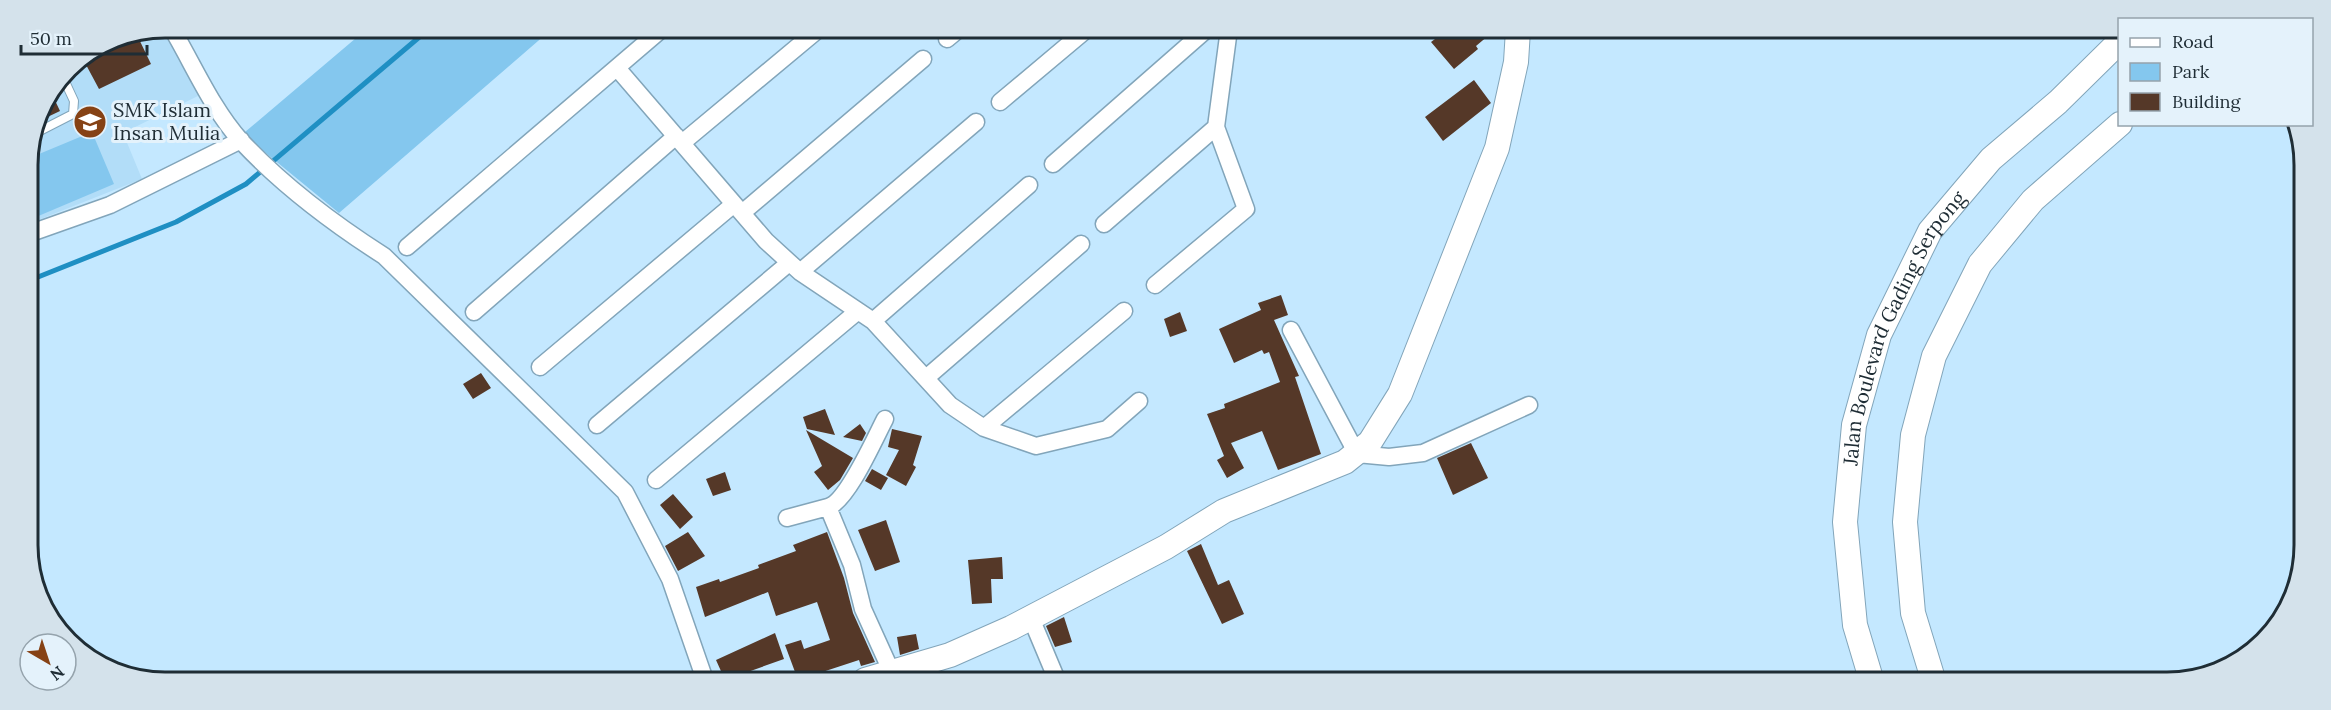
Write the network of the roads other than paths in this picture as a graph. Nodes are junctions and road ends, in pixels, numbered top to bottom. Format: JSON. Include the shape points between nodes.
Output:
{"nodes":[{"id":1,"x":177,"y":38,"type":"edge"},
{"id":2,"x":652,"y":38,"type":"edge"},
{"id":3,"x":807,"y":38,"type":"edge"},
{"id":4,"x":1076,"y":38,"type":"edge"},
{"id":5,"x":1197,"y":38,"type":"edge"},
{"id":6,"x":1228,"y":38,"type":"edge"},
{"id":7,"x":1518,"y":38,"type":"edge"},
{"id":8,"x":2118,"y":43,"type":"edge"},
{"id":9,"x":923,"y":59,"type":"dead end"},
{"id":10,"x":617,"y":68,"type":"junction"},
{"id":11,"x":66,"y":84,"type":"edge"},
{"id":12,"x":1000,"y":102,"type":"dead end"},
{"id":13,"x":976,"y":122,"type":"dead end"},
{"id":14,"x":2118,"y":126,"type":"edge"},
{"id":15,"x":1216,"y":127,"type":"junction"},
{"id":16,"x":43,"y":129,"type":"edge"},
{"id":17,"x":241,"y":140,"type":"junction"},
{"id":18,"x":679,"y":140,"type":"junction"},
{"id":19,"x":1053,"y":164,"type":"dead end"},
{"id":20,"x":1029,"y":184,"type":"dead end"},
{"id":21,"x":738,"y":208,"type":"junction"},
{"id":22,"x":1104,"y":224,"type":"dead end"},
{"id":23,"x":38,"y":230,"type":"edge"},
{"id":24,"x":1081,"y":244,"type":"dead end"},
{"id":25,"x":407,"y":247,"type":"dead end"},
{"id":26,"x":794,"y":267,"type":"junction"},
{"id":27,"x":1155,"y":285,"type":"dead end"},
{"id":28,"x":858,"y":310,"type":"junction"},
{"id":29,"x":1124,"y":311,"type":"dead end"},
{"id":30,"x":474,"y":312,"type":"dead end"},
{"id":31,"x":873,"y":321,"type":"junction"},
{"id":32,"x":1290,"y":330,"type":"dead end"},
{"id":33,"x":540,"y":367,"type":"dead end"},
{"id":34,"x":926,"y":378,"type":"junction"},
{"id":35,"x":1139,"y":400,"type":"dead end"},
{"id":36,"x":1529,"y":405,"type":"dead end"},
{"id":37,"x":885,"y":419,"type":"dead end"},
{"id":38,"x":597,"y":424,"type":"dead end"},
{"id":39,"x":984,"y":428,"type":"junction"},
{"id":40,"x":1357,"y":454,"type":"junction"},
{"id":41,"x":656,"y":480,"type":"dead end"},
{"id":42,"x":828,"y":507,"type":"junction"},
{"id":43,"x":787,"y":518,"type":"dead end"},
{"id":44,"x":1032,"y":618,"type":"junction"},
{"id":45,"x":702,"y":672,"type":"edge"},
{"id":46,"x":892,"y":672,"type":"edge"},
{"id":47,"x":895,"y":672,"type":"edge"},
{"id":48,"x":1054,"y":672,"type":"edge"},
{"id":49,"x":1869,"y":672,"type":"edge"},
{"id":50,"x":1931,"y":672,"type":"edge"}],
"edges":[{"from":1,"to":17,"type":"street"},
{"from":2,"to":10,"type":"street"},
{"from":3,"to":18,"type":"street"},
{"from":4,"to":12,"type":"street"},
{"from":5,"to":19,"type":"street"},
{"from":6,"to":15,"type":"street"},
{"from":7,"to":40,"type":"main road","via":[[1497,148],[1400,394],[1370,442]]},
{"from":8,"to":49,"type":"main road","name":"Jalan Boulevard Gading Serpong","via":[[2058,102],[1991,159],[1930,231],[1878,335],[1854,425],[1845,522],[1855,625]]},
{"from":9,"to":21,"type":"street"},
{"from":10,"to":18,"type":"street"},
{"from":10,"to":25,"type":"street"},
{"from":11,"to":16,"type":"lane","via":[[74,100],[73,114]]},
{"from":13,"to":26,"type":"street"},
{"from":14,"to":50,"type":"main road","name":"Jalan Boulevard Gading Serpong","via":[[2033,200],[1980,264],[1934,356],[1913,435],[1905,522],[1913,613]]},
{"from":15,"to":22,"type":"street"},
{"from":15,"to":27,"type":"street","via":[[1246,209]]},
{"from":17,"to":23,"type":"street","via":[[110,205]]},
{"from":17,"to":45,"type":"street","via":[[351,235],[384,256],[625,492],[670,579]]},
{"from":18,"to":21,"type":"street"},
{"from":18,"to":30,"type":"street"},
{"from":20,"to":31,"type":"street"},
{"from":21,"to":26,"type":"street"},
{"from":21,"to":33,"type":"street"},
{"from":24,"to":34,"type":"street"},
{"from":26,"to":28,"type":"street"},
{"from":26,"to":38,"type":"street"},
{"from":28,"to":31,"type":"street"},
{"from":28,"to":41,"type":"street"},
{"from":29,"to":39,"type":"street"},
{"from":31,"to":34,"type":"street"},
{"from":32,"to":40,"type":"street"},
{"from":34,"to":39,"type":"street","via":[[950,405]]},
{"from":35,"to":39,"type":"street","via":[[1107,429],[1036,446]]},
{"from":36,"to":40,"type":"street","via":[[1423,453]]},
{"from":37,"to":42,"type":"street","via":[[837,503]]},
{"from":40,"to":44,"type":"main road","via":[[1224,511],[1166,547]]},
{"from":42,"to":43,"type":"street"},
{"from":42,"to":46,"type":"street","via":[[852,565],[863,609]]},
{"from":44,"to":47,"type":"main road","via":[[950,655]]},
{"from":44,"to":48,"type":"street"}]}
